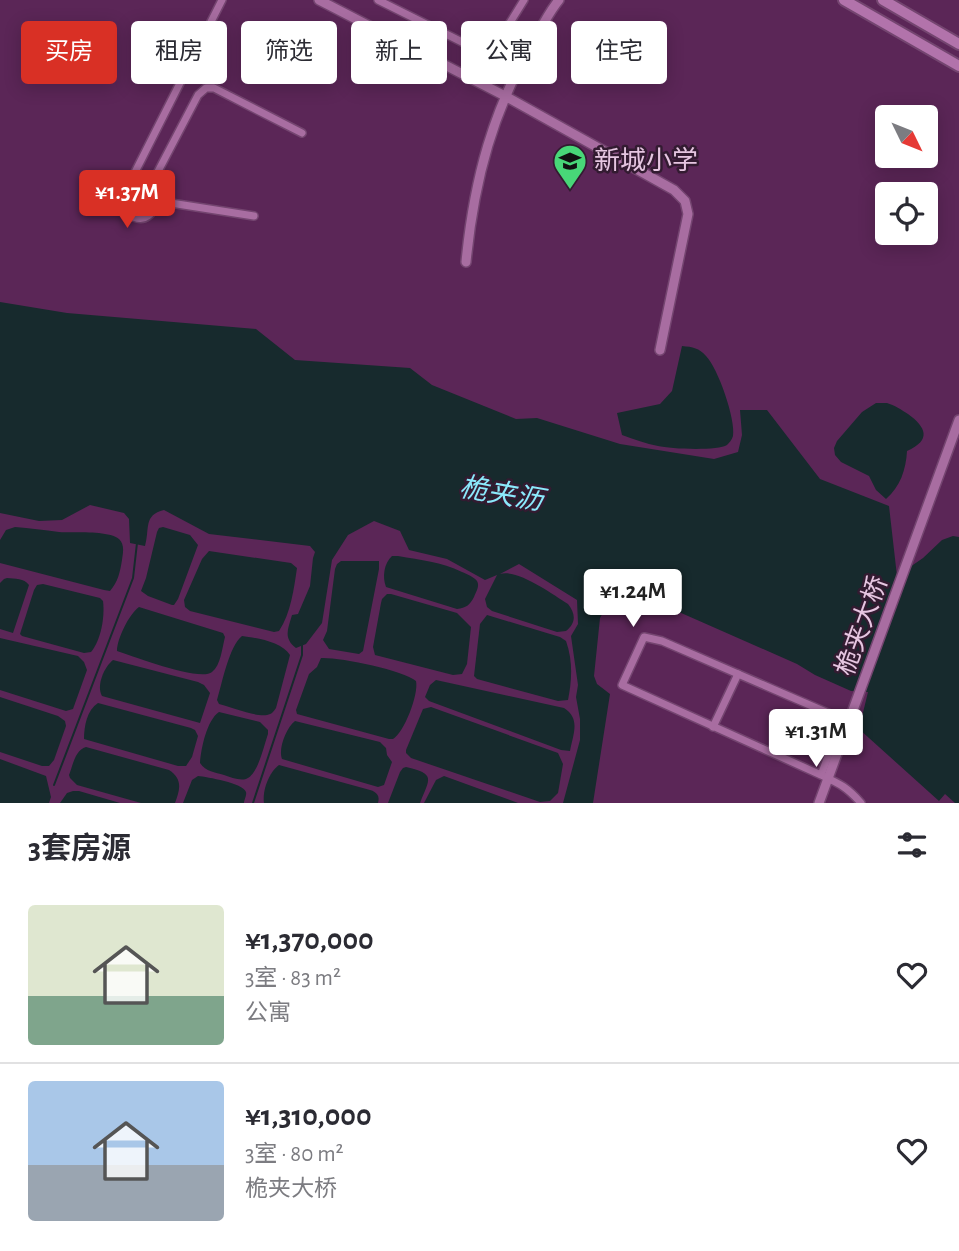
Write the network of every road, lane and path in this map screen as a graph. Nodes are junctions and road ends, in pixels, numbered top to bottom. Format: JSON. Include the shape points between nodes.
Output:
{"nodes":[{"id":1,"x":222,"y":0,"type":"edge"},
{"id":2,"x":378,"y":0,"type":"edge"},
{"id":3,"x":524,"y":0,"type":"edge"},
{"id":4,"x":559,"y":0,"type":"edge"},
{"id":5,"x":844,"y":0,"type":"edge"},
{"id":6,"x":883,"y":0,"type":"edge"},
{"id":7,"x":323,"y":1,"type":"edge"},
{"id":8,"x":959,"y":44,"type":"edge"},
{"id":9,"x":959,"y":66,"type":"edge"},
{"id":10,"x":505,"y":96,"type":"junction"},
{"id":11,"x":302,"y":133,"type":"dead end"},
{"id":12,"x":158,"y":201,"type":"junction"},
{"id":13,"x":254,"y":216,"type":"dead end"},
{"id":14,"x":466,"y":262,"type":"dead end"},
{"id":15,"x":660,"y":350,"type":"dead end"},
{"id":16,"x":959,"y":420,"type":"edge"},
{"id":17,"x":738,"y":674,"type":"junction"},
{"id":18,"x":713,"y":727,"type":"junction"},
{"id":19,"x":824,"y":777,"type":"junction"},
{"id":20,"x":819,"y":803,"type":"edge"},
{"id":21,"x":861,"y":803,"type":"edge"}],
"edges":[{"from":1,"to":12,"type":"street","via":[[122,204],[129,215],[140,218],[148,216]]},
{"from":2,"to":3,"type":"street","via":[[484,53],[495,47]]},
{"from":4,"to":10,"type":"street"},
{"from":5,"to":9,"type":"main road"},
{"from":6,"to":8,"type":"main road"},
{"from":7,"to":10,"type":"street"},
{"from":10,"to":14,"type":"street","via":[[480,177]]},
{"from":10,"to":15,"type":"street","via":[[674,190],[685,201],[688,214]]},
{"from":11,"to":12,"type":"street","via":[[217,89],[206,88],[153,181],[151,192]]},
{"from":12,"to":13,"type":"street"},
{"from":16,"to":19,"type":"street","name":"桅夹大桥","via":[[840,745]]},
{"from":17,"to":18,"type":"street"},
{"from":17,"to":18,"type":"street","via":[[644,637],[622,685]]},
{"from":17,"to":19,"type":"street","via":[[842,719]]},
{"from":18,"to":19,"type":"street"},
{"from":19,"to":20,"type":"street","name":"桅夹大桥"},
{"from":19,"to":21,"type":"street","via":[[846,786]]}]}
